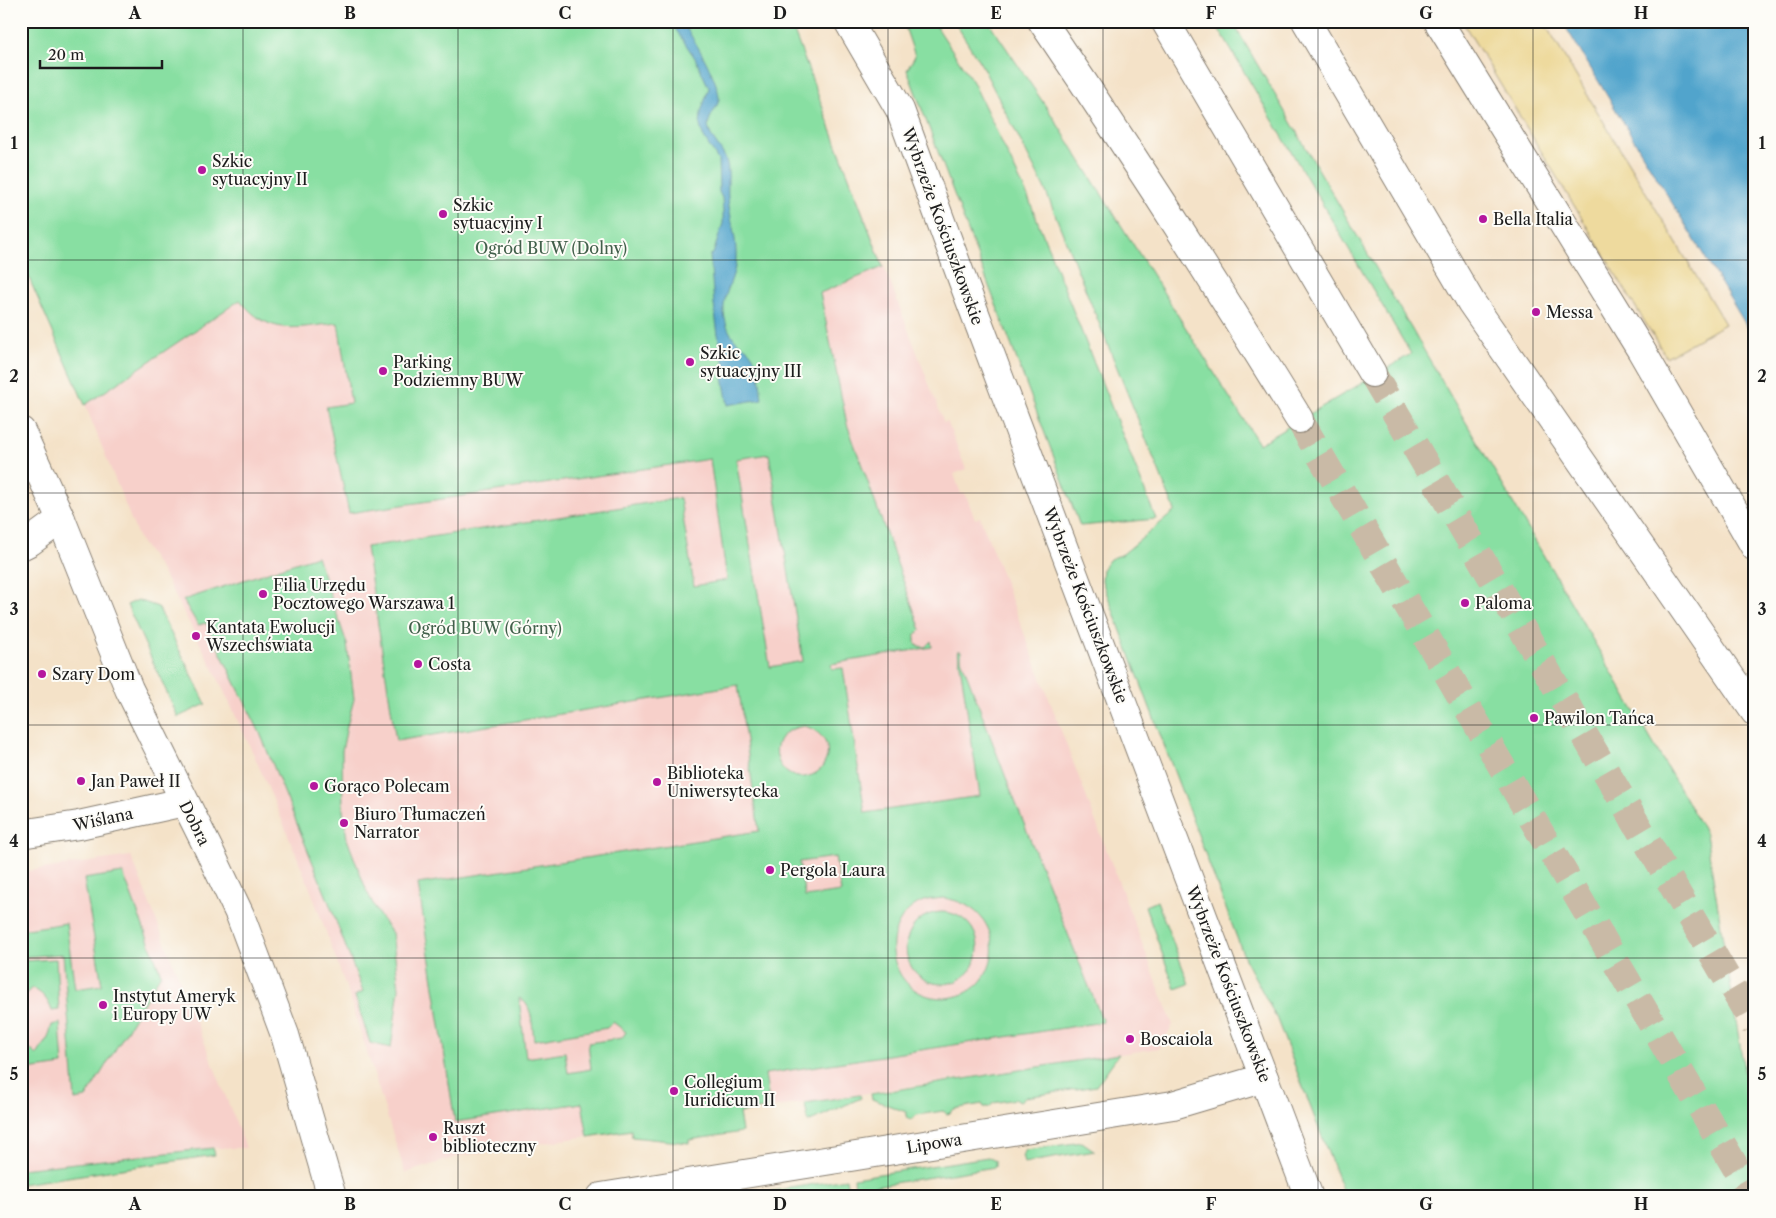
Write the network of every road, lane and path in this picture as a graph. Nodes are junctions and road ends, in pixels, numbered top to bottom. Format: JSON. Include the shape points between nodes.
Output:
{"nodes":[{"id":1,"x":848,"y":21,"type":"edge"},
{"id":2,"x":1042,"y":21,"type":"edge"},
{"id":3,"x":1165,"y":21,"type":"edge"},
{"id":4,"x":1306,"y":21,"type":"edge"},
{"id":5,"x":1438,"y":21,"type":"edge"},
{"id":6,"x":1372,"y":373,"type":"tunnel mouth"},
{"id":7,"x":1299,"y":419,"type":"tunnel mouth"},
{"id":8,"x":21,"y":431,"type":"edge"},
{"id":9,"x":61,"y":519,"type":"junction"},
{"id":10,"x":21,"y":546,"type":"edge"},
{"id":11,"x":1755,"y":547,"type":"edge"},
{"id":12,"x":1755,"y":712,"type":"edge"},
{"id":13,"x":184,"y":802,"type":"junction"},
{"id":14,"x":21,"y":834,"type":"edge"},
{"id":15,"x":1264,"y":1078,"type":"junction"},
{"id":16,"x":332,"y":1197,"type":"edge"},
{"id":17,"x":601,"y":1197,"type":"edge"},
{"id":18,"x":1309,"y":1197,"type":"edge"}],
"edges":[{"from":1,"to":15,"type":"street","name":"Wybrzeże Kościuszkowskie","via":[[900,110]]},
{"from":2,"to":7,"type":"street","via":[[1212,278]]},
{"from":3,"to":6,"type":"street"},
{"from":4,"to":12,"type":"street","via":[[1471,302]]},
{"from":5,"to":11,"type":"street","via":[[1641,350]]},
{"from":8,"to":9,"type":"street","name":"Dobra"},
{"from":9,"to":10,"type":"street"},
{"from":9,"to":13,"type":"street","name":"Dobra","via":[[129,689]]},
{"from":13,"to":14,"type":"street","name":"Wiślana"},
{"from":13,"to":16,"type":"street","name":"Dobra","via":[[240,915],[285,1035]]},
{"from":15,"to":17,"type":"street","name":"Lipowa","via":[[1173,1105]]},
{"from":15,"to":18,"type":"street","name":"Wybrzeże Kościuszkowskie"}]}
